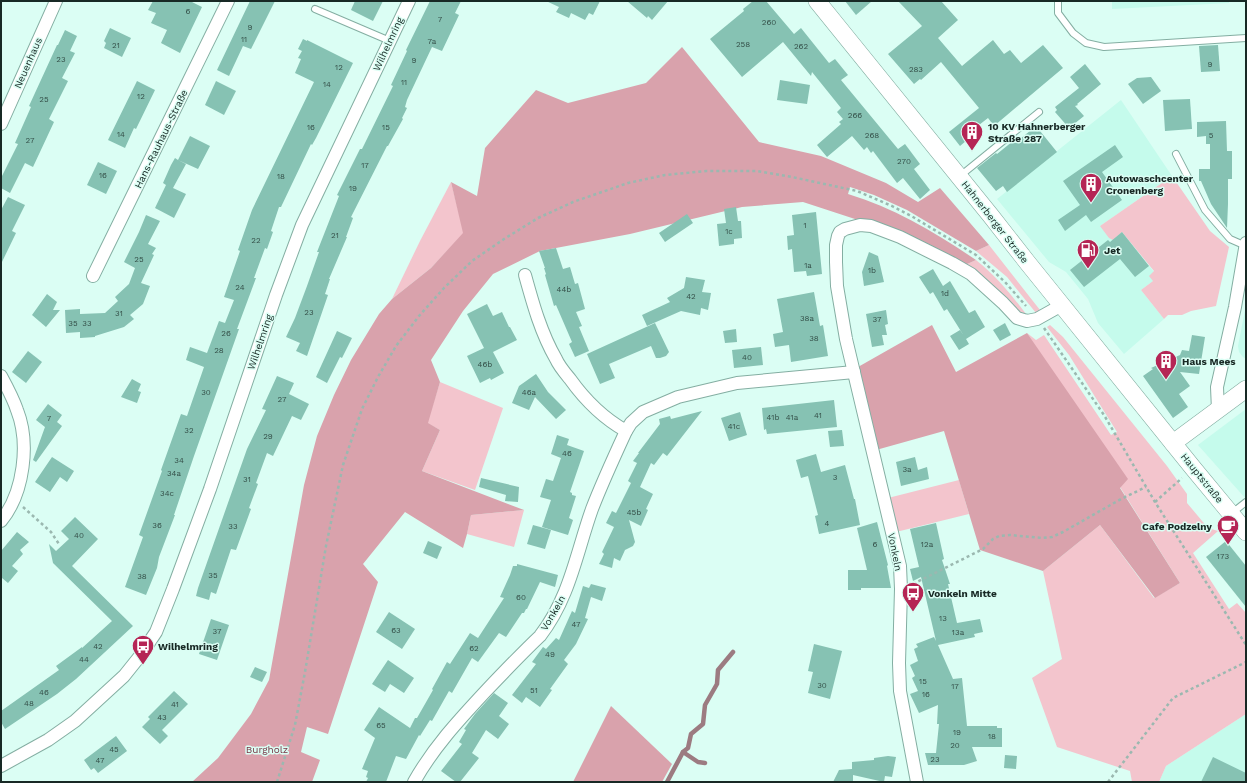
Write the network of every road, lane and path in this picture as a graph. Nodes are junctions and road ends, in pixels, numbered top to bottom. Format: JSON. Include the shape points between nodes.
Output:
{"nodes":[{"id":1,"x":56,"y":1,"type":"edge"},
{"id":2,"x":228,"y":1,"type":"edge"},
{"id":3,"x":409,"y":1,"type":"edge"},
{"id":4,"x":1058,"y":1,"type":"edge"},
{"id":5,"x":822,"y":3,"type":"edge"},
{"id":6,"x":315,"y":8,"type":"dead end"},
{"id":7,"x":1246,"y":38,"type":"edge"},
{"id":8,"x":390,"y":41,"type":"junction"},
{"id":9,"x":1039,"y":112,"type":"dead end"},
{"id":10,"x":1,"y":124,"type":"edge"},
{"id":11,"x":1176,"y":154,"type":"dead end"},
{"id":12,"x":959,"y":176,"type":"junction"},
{"id":13,"x":1246,"y":243,"type":"edge"},
{"id":14,"x":1246,"y":246,"type":"edge"},
{"id":15,"x":525,"y":275,"type":"dead end"},
{"id":16,"x":94,"y":276,"type":"dead end"},
{"id":17,"x":1062,"y":305,"type":"junction"},
{"id":18,"x":1037,"y":320,"type":"junction"},
{"id":19,"x":854,"y":372,"type":"junction"},
{"id":20,"x":1,"y":376,"type":"edge"},
{"id":21,"x":1246,"y":390,"type":"edge"},
{"id":22,"x":1218,"y":410,"type":"junction"},
{"id":23,"x":626,"y":431,"type":"junction"},
{"id":24,"x":1173,"y":443,"type":"junction"},
{"id":25,"x":1193,"y":468,"type":"junction"},
{"id":26,"x":1146,"y":487,"type":"junction"},
{"id":27,"x":14,"y":499,"type":"junction"},
{"id":28,"x":1155,"y":502,"type":"junction"},
{"id":29,"x":1246,"y":502,"type":"edge"},
{"id":30,"x":1230,"y":514,"type":"junction"},
{"id":31,"x":1,"y":521,"type":"edge"},
{"id":32,"x":1246,"y":532,"type":"edge"},
{"id":33,"x":59,"y":544,"type":"dead end"},
{"id":34,"x":901,"y":589,"type":"junction"},
{"id":35,"x":1246,"y":645,"type":"edge"},
{"id":36,"x":1246,"y":662,"type":"edge"},
{"id":37,"x":1,"y":766,"type":"edge"},
{"id":38,"x":277,"y":782,"type":"edge"},
{"id":39,"x":414,"y":782,"type":"edge"},
{"id":40,"x":917,"y":782,"type":"edge"},
{"id":41,"x":1108,"y":782,"type":"edge"}],
"edges":[{"from":1,"to":10,"type":"street","name":"Neuenhaus"},
{"from":2,"to":16,"type":"street","name":"Hans-Rauhaus-Straße"},
{"from":3,"to":8,"type":"street","name":"Wilhelmring"},
{"from":4,"to":7,"type":"lane","via":[[1058,13],[1073,34],[1086,43],[1104,47]]},
{"from":5,"to":12,"type":"main road","name":"Hahnerberger Straße"},
{"from":6,"to":8,"type":"lane"},
{"from":8,"to":37,"type":"street","name":"Wilhelmring","via":[[302,225],[210,489],[156,632],[134,665],[80,716],[48,740]]},
{"from":9,"to":12,"type":"lane"},
{"from":11,"to":14,"type":"lane","via":[[1205,210],[1230,239]]},
{"from":12,"to":17,"type":"main road","name":"Hahnerberger Straße"},
{"from":13,"to":14,"type":"street"},
{"from":14,"to":22,"type":"street","via":[[1217,387]]},
{"from":15,"to":23,"type":"street","via":[[535,311],[556,360],[594,408]]},
{"from":17,"to":18,"type":"street"},
{"from":17,"to":24,"type":"main road","name":"Hahnerberger Straße"},
{"from":18,"to":19,"type":"street","name":"Vonkeln","via":[[1017,318],[971,274],[900,237],[871,226],[860,225],[845,229],[838,236],[836,262],[846,340]]},
{"from":18,"to":26,"type":"path","via":[[1104,415]]},
{"from":18,"to":38,"type":"path","via":[[987,264],[913,217],[857,192],[792,176],[757,171],[706,171],[665,175],[628,183],[573,202],[538,218],[472,261],[444,288],[396,346],[362,409],[343,465],[326,546],[295,725]]},
{"from":19,"to":23,"type":"street","name":"Vonkeln","via":[[737,383],[678,397],[643,412],[630,423]]},
{"from":19,"to":34,"type":"street","name":"Vonkeln","via":[[900,566]]},
{"from":20,"to":27,"type":"street","via":[[18,411],[22,431],[23,460]]},
{"from":21,"to":22,"type":"main road"},
{"from":22,"to":24,"type":"main road"},
{"from":23,"to":39,"type":"street","name":"Vonkeln","via":[[592,509],[563,597],[549,624],[460,718],[433,752]]},
{"from":24,"to":25,"type":"main road","name":"Hauptstraße"},
{"from":25,"to":28,"type":"path"},
{"from":25,"to":30,"type":"main road","name":"Hauptstraße"},
{"from":26,"to":28,"type":"path"},
{"from":26,"to":34,"type":"path","via":[[1052,537],[999,536],[983,549]]},
{"from":27,"to":31,"type":"street"},
{"from":27,"to":33,"type":"path","via":[[51,532]]},
{"from":28,"to":35,"type":"path"},
{"from":29,"to":30,"type":"lane"},
{"from":30,"to":32,"type":"main road","name":"Hauptstraße"},
{"from":34,"to":40,"type":"street","name":"Vonkeln","via":[[898,663],[900,691]]},
{"from":36,"to":41,"type":"path","via":[[1173,698]]}]}
